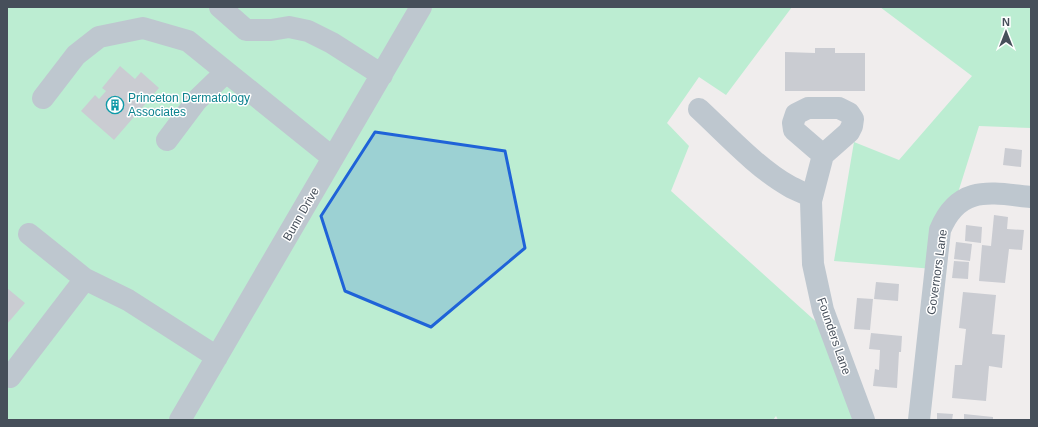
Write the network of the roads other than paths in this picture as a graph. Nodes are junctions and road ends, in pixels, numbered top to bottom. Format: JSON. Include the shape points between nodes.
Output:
{"nodes":[{"id":1,"x":220,"y":7,"type":"edge"},
{"id":2,"x":421,"y":7,"type":"edge"},
{"id":3,"x":226,"y":72,"type":"junction"},
{"id":4,"x":382,"y":75,"type":"junction"},
{"id":5,"x":43,"y":98,"type":"dead end"},
{"id":6,"x":699,"y":109,"type":"dead end"},
{"id":7,"x":167,"y":140,"type":"dead end"},
{"id":8,"x":823,"y":155,"type":"dead end"},
{"id":9,"x":333,"y":158,"type":"junction"},
{"id":10,"x":812,"y":197,"type":"junction"},
{"id":11,"x":1031,"y":198,"type":"edge"},
{"id":12,"x":29,"y":234,"type":"dead end"},
{"id":13,"x":85,"y":279,"type":"junction"},
{"id":14,"x":217,"y":357,"type":"junction"},
{"id":15,"x":10,"y":376,"type":"dead end"},
{"id":16,"x":180,"y":420,"type":"edge"},
{"id":17,"x":864,"y":420,"type":"edge"},
{"id":18,"x":919,"y":420,"type":"edge"}],
"edges":[{"from":1,"to":4,"type":"street","via":[[246,30],[289,27],[308,31]]},
{"from":2,"to":4,"type":"street","name":"Bunn Drive"},
{"from":3,"to":5,"type":"street","via":[[188,41],[143,28],[99,37],[76,54]]},
{"from":3,"to":7,"type":"street","via":[[197,100]]},
{"from":3,"to":9,"type":"street"},
{"from":4,"to":9,"type":"street","name":"Bunn Drive"},
{"from":6,"to":10,"type":"street","via":[[777,178]]},
{"from":8,"to":10,"type":"street","name":"Founders Lane"},
{"from":9,"to":14,"type":"street","name":"Bunn Drive"},
{"from":10,"to":17,"type":"street","name":"Founders Lane","via":[[813,264],[823,310]]},
{"from":11,"to":18,"type":"street","name":"Governors Lane","via":[[988,193],[976,195],[953,208],[945,218],[940,230]]},
{"from":12,"to":13,"type":"street"},
{"from":13,"to":14,"type":"street","via":[[128,300]]},
{"from":13,"to":15,"type":"street"},
{"from":14,"to":16,"type":"street","name":"Bunn Drive"}]}
